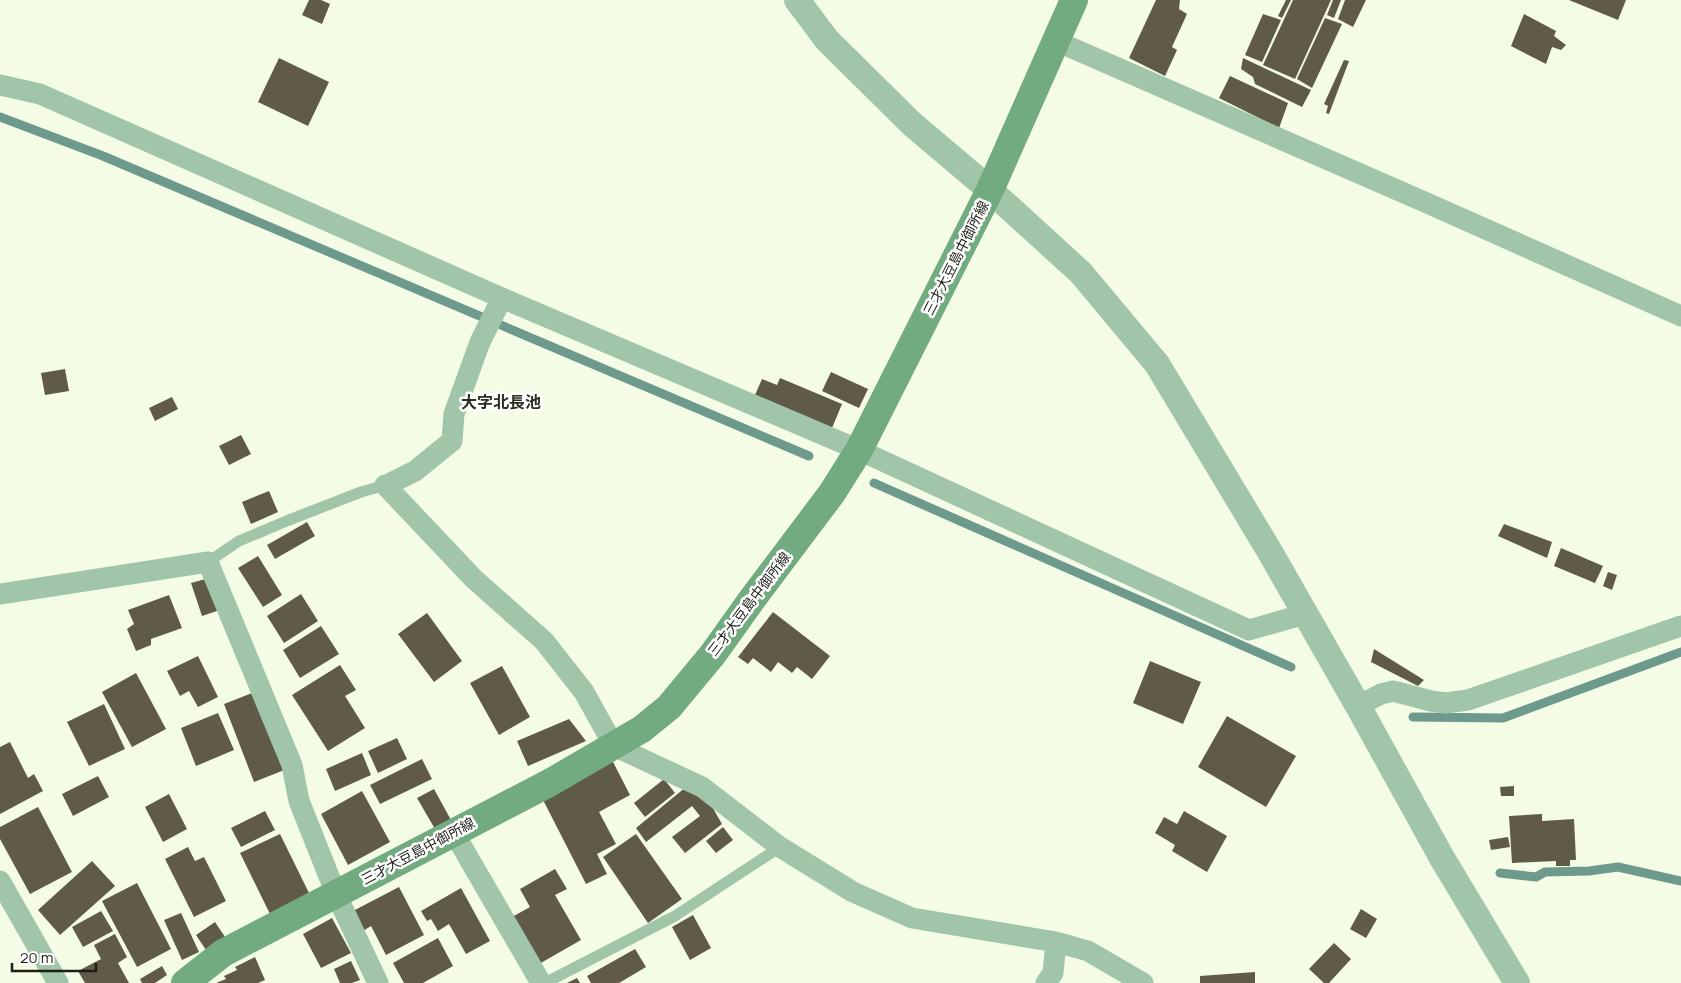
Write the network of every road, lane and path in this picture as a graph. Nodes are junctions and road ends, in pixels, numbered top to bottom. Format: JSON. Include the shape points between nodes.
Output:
{"nodes":[{"id":1,"x":797,"y":0,"type":"edge"},
{"id":2,"x":1074,"y":0,"type":"edge"},
{"id":3,"x":1056,"y":41,"type":"junction"},
{"id":4,"x":0,"y":85,"type":"edge"},
{"id":5,"x":990,"y":190,"type":"junction"},
{"id":6,"x":502,"y":298,"type":"junction"},
{"id":7,"x":1681,"y":316,"type":"edge"},
{"id":8,"x":856,"y":456,"type":"junction"},
{"id":9,"x":388,"y":484,"type":"junction"},
{"id":10,"x":208,"y":562,"type":"junction"},
{"id":11,"x":0,"y":594,"type":"edge"},
{"id":12,"x":1305,"y":614,"type":"junction"},
{"id":13,"x":1681,"y":626,"type":"edge"},
{"id":14,"x":1358,"y":706,"type":"junction"},
{"id":15,"x":614,"y":746,"type":"junction"},
{"id":16,"x":454,"y":832,"type":"junction"},
{"id":17,"x":780,"y":847,"type":"junction"},
{"id":18,"x":0,"y":881,"type":"edge"},
{"id":19,"x":336,"y":894,"type":"junction"},
{"id":20,"x":1056,"y":942,"type":"junction"},
{"id":21,"x":58,"y":983,"type":"edge"},
{"id":22,"x":185,"y":983,"type":"edge"},
{"id":23,"x":378,"y":983,"type":"edge"},
{"id":24,"x":543,"y":983,"type":"edge"},
{"id":25,"x":1046,"y":983,"type":"edge"},
{"id":26,"x":1143,"y":983,"type":"edge"},
{"id":27,"x":1517,"y":983,"type":"edge"}],
"edges":[{"from":1,"to":5,"type":"street","via":[[827,40],[912,124]]},
{"from":2,"to":3,"type":"main road","name":"三才大豆島中御所線"},
{"from":3,"to":5,"type":"main road","name":"三才大豆島中御所線"},
{"from":3,"to":7,"type":"street"},
{"from":4,"to":6,"type":"street","via":[[40,94]]},
{"from":5,"to":8,"type":"main road","name":"三才大豆島中御所線"},
{"from":5,"to":12,"type":"street","via":[[1081,273],[1156,364]]},
{"from":6,"to":8,"type":"street"},
{"from":6,"to":9,"type":"street","via":[[480,342],[454,414],[452,441],[415,471]]},
{"from":8,"to":12,"type":"street","via":[[1250,630]]},
{"from":8,"to":15,"type":"main road","name":"三才大豆島中御所線","via":[[713,654],[669,707]]},
{"from":9,"to":10,"type":"lane","via":[[239,541]]},
{"from":9,"to":15,"type":"street","via":[[474,579],[544,642],[584,692]]},
{"from":10,"to":11,"type":"street"},
{"from":10,"to":19,"type":"street","via":[[292,765],[299,801]]},
{"from":12,"to":14,"type":"street"},
{"from":13,"to":14,"type":"street","via":[[1468,700],[1446,703],[1393,691]]},
{"from":14,"to":27,"type":"street","via":[[1442,858]]},
{"from":15,"to":16,"type":"main road","name":"三才大豆島中御所線"},
{"from":15,"to":17,"type":"street","via":[[702,787]]},
{"from":16,"to":19,"type":"main road","name":"三才大豆島中御所線"},
{"from":16,"to":24,"type":"street"},
{"from":17,"to":20,"type":"street","via":[[853,892],[912,918]]},
{"from":17,"to":24,"type":"lane","via":[[675,916]]},
{"from":18,"to":21,"type":"street"},
{"from":19,"to":22,"type":"main road","name":"三才大豆島中御所線","via":[[223,953]]},
{"from":19,"to":23,"type":"street"},
{"from":20,"to":25,"type":"street","via":[[1053,972]]},
{"from":20,"to":26,"type":"street","via":[[1088,952]]}]}
